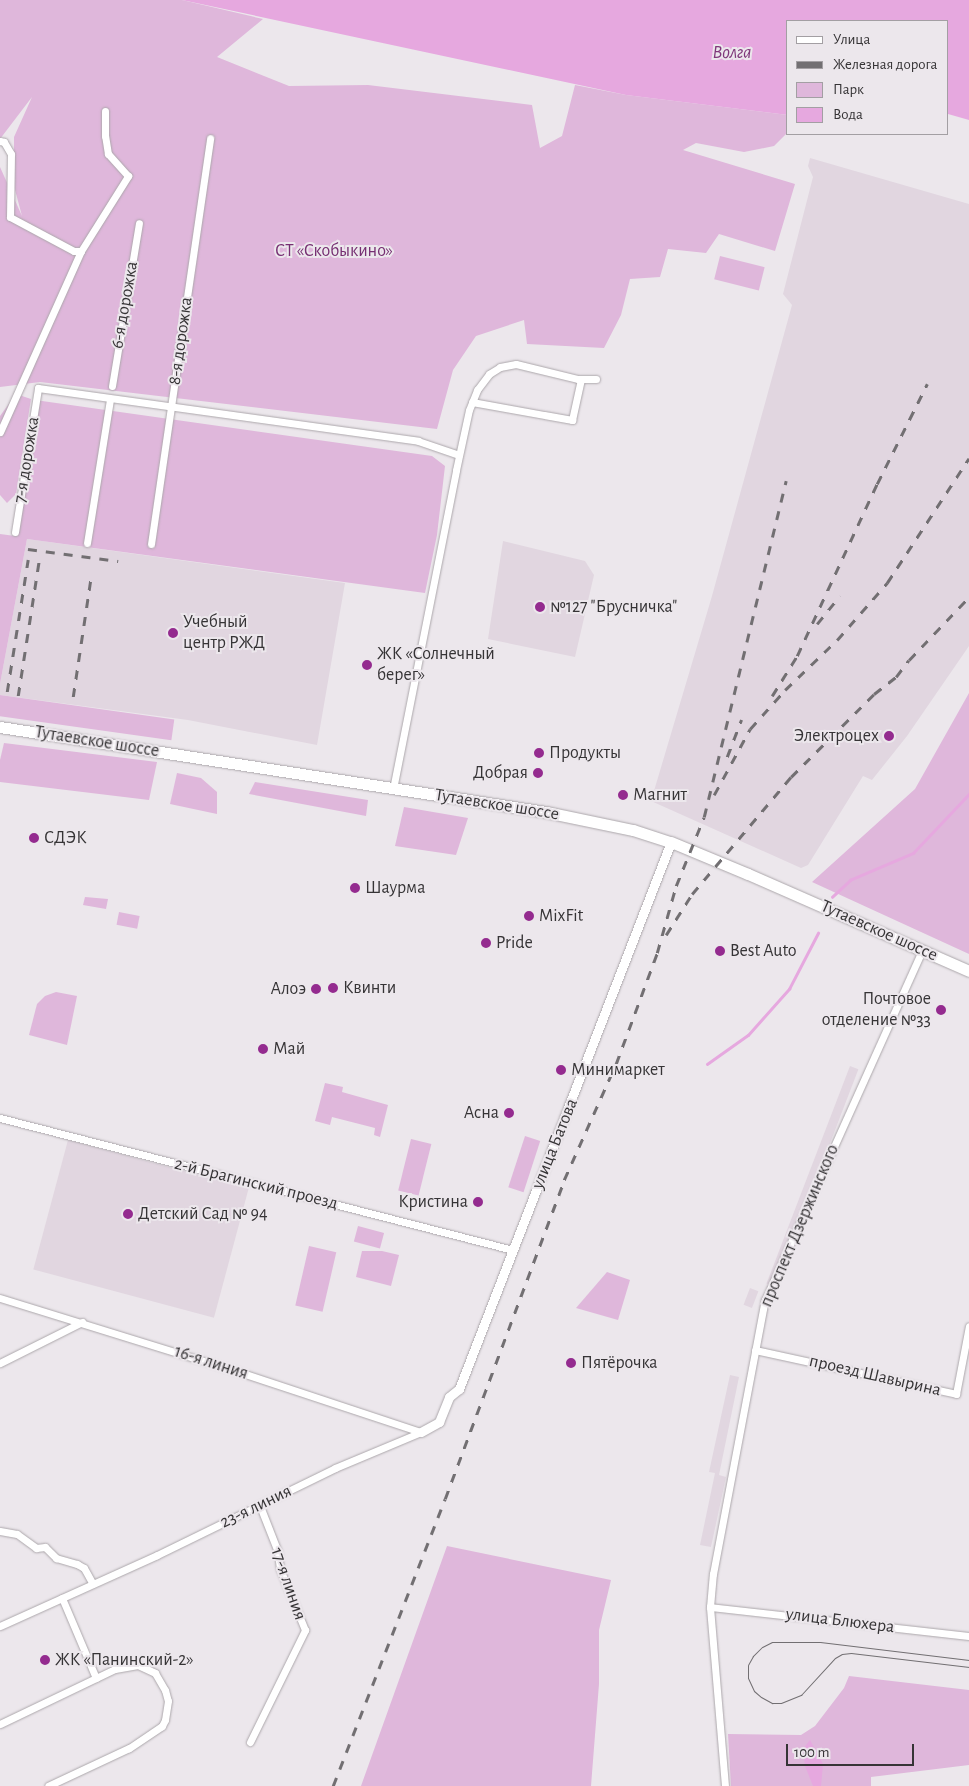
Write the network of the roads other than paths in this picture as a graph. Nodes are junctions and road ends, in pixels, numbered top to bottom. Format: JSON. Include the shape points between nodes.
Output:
{"nodes":[{"id":1,"x":105,"y":111,"type":"dead end"},
{"id":2,"x":210,"y":138,"type":"dead end"},
{"id":3,"x":0,"y":141,"type":"edge"},
{"id":4,"x":139,"y":223,"type":"dead end"},
{"id":5,"x":81,"y":251,"type":"junction"},
{"id":6,"x":582,"y":379,"type":"junction"},
{"id":7,"x":596,"y":379,"type":"dead end"},
{"id":8,"x":112,"y":386,"type":"dead end"},
{"id":9,"x":110,"y":399,"type":"junction"},
{"id":10,"x":472,"y":402,"type":"junction"},
{"id":11,"x":172,"y":408,"type":"junction"},
{"id":12,"x":0,"y":432,"type":"edge"},
{"id":13,"x":459,"y":455,"type":"junction"},
{"id":14,"x":15,"y":532,"type":"dead end"},
{"id":15,"x":87,"y":542,"type":"dead end"},
{"id":16,"x":151,"y":544,"type":"dead end"},
{"id":17,"x":0,"y":727,"type":"edge"},
{"id":18,"x":393,"y":789,"type":"junction"},
{"id":19,"x":671,"y":842,"type":"junction"},
{"id":20,"x":922,"y":950,"type":"junction"},
{"id":21,"x":969,"y":971,"type":"edge"},
{"id":22,"x":0,"y":1118,"type":"edge"},
{"id":23,"x":513,"y":1250,"type":"junction"},
{"id":24,"x":0,"y":1298,"type":"edge"},
{"id":25,"x":82,"y":1322,"type":"junction"},
{"id":26,"x":969,"y":1326,"type":"edge"},
{"id":27,"x":755,"y":1350,"type":"junction"},
{"id":28,"x":0,"y":1363,"type":"edge"},
{"id":29,"x":421,"y":1432,"type":"junction"},
{"id":30,"x":260,"y":1506,"type":"junction"},
{"id":31,"x":0,"y":1531,"type":"edge"},
{"id":32,"x":93,"y":1584,"type":"junction"},
{"id":33,"x":62,"y":1598,"type":"junction"},
{"id":34,"x":710,"y":1606,"type":"junction"},
{"id":35,"x":0,"y":1626,"type":"edge"},
{"id":36,"x":969,"y":1636,"type":"edge"},
{"id":37,"x":96,"y":1678,"type":"junction"},
{"id":38,"x":0,"y":1724,"type":"edge"},
{"id":39,"x":250,"y":1742,"type":"dead end"},
{"id":40,"x":48,"y":1786,"type":"edge"},
{"id":41,"x":725,"y":1786,"type":"edge"}],
"edges":[{"from":1,"to":5,"type":"street","via":[[108,154],[128,176]]},
{"from":2,"to":11,"type":"street","name":"8-я дорожка"},
{"from":3,"to":5,"type":"street","via":[[11,154],[10,217],[74,251]]},
{"from":4,"to":8,"type":"street","name":"6-я дорожка"},
{"from":5,"to":12,"type":"street"},
{"from":6,"to":7,"type":"street"},
{"from":6,"to":10,"type":"street","via":[[516,364],[500,367],[489,374]]},
{"from":6,"to":10,"type":"street","via":[[572,420]]},
{"from":9,"to":11,"type":"street"},
{"from":9,"to":14,"type":"street","name":"7-я дорожка","via":[[38,388]]},
{"from":9,"to":15,"type":"street"},
{"from":10,"to":13,"type":"street"},
{"from":11,"to":13,"type":"street","via":[[418,441]]},
{"from":11,"to":16,"type":"street","name":"8-я дорожка"},
{"from":13,"to":18,"type":"street"},
{"from":17,"to":18,"type":"main road","name":"Тутаевское шоссе"},
{"from":18,"to":19,"type":"main road","name":"Тутаевское шоссе","via":[[586,819]]},
{"from":19,"to":20,"type":"main road","name":"Тутаевское шоссе"},
{"from":19,"to":23,"type":"street","name":"улица Батова"},
{"from":20,"to":21,"type":"main road","name":"Тутаевское шоссе"},
{"from":20,"to":27,"type":"street","name":"проспект Дзержинского","via":[[765,1300]]},
{"from":22,"to":23,"type":"street","name":"2-й Брагинский проезд"},
{"from":23,"to":29,"type":"street","name":"улица Батова","via":[[459,1389],[449,1397],[439,1422]]},
{"from":24,"to":25,"type":"street","name":"16-я линия"},
{"from":25,"to":28,"type":"street"},
{"from":25,"to":29,"type":"street","name":"16-я линия"},
{"from":26,"to":27,"type":"street","name":"проезд Шавырина","via":[[956,1394]]},
{"from":27,"to":34,"type":"street","name":"проспект Дзержинского","via":[[713,1574]]},
{"from":29,"to":30,"type":"street","name":"23-я линия","via":[[335,1468]]},
{"from":30,"to":32,"type":"street","name":"23-я линия"},
{"from":30,"to":39,"type":"street","name":"17-я линия","via":[[278,1552],[280,1569],[305,1630]]},
{"from":31,"to":32,"type":"street","via":[[17,1534],[36,1548],[45,1547],[56,1558],[84,1568]]},
{"from":32,"to":33,"type":"street","name":"23-я линия"},
{"from":33,"to":35,"type":"street","name":"23-я линия"},
{"from":33,"to":37,"type":"street"},
{"from":34,"to":36,"type":"street","name":"улица Блюхера"},
{"from":34,"to":41,"type":"street","name":"проспект Дзержинского"},
{"from":37,"to":38,"type":"street"},
{"from":37,"to":40,"type":"street","via":[[115,1669],[138,1665],[147,1668],[166,1690],[165,1720],[162,1726],[128,1748]]}]}
